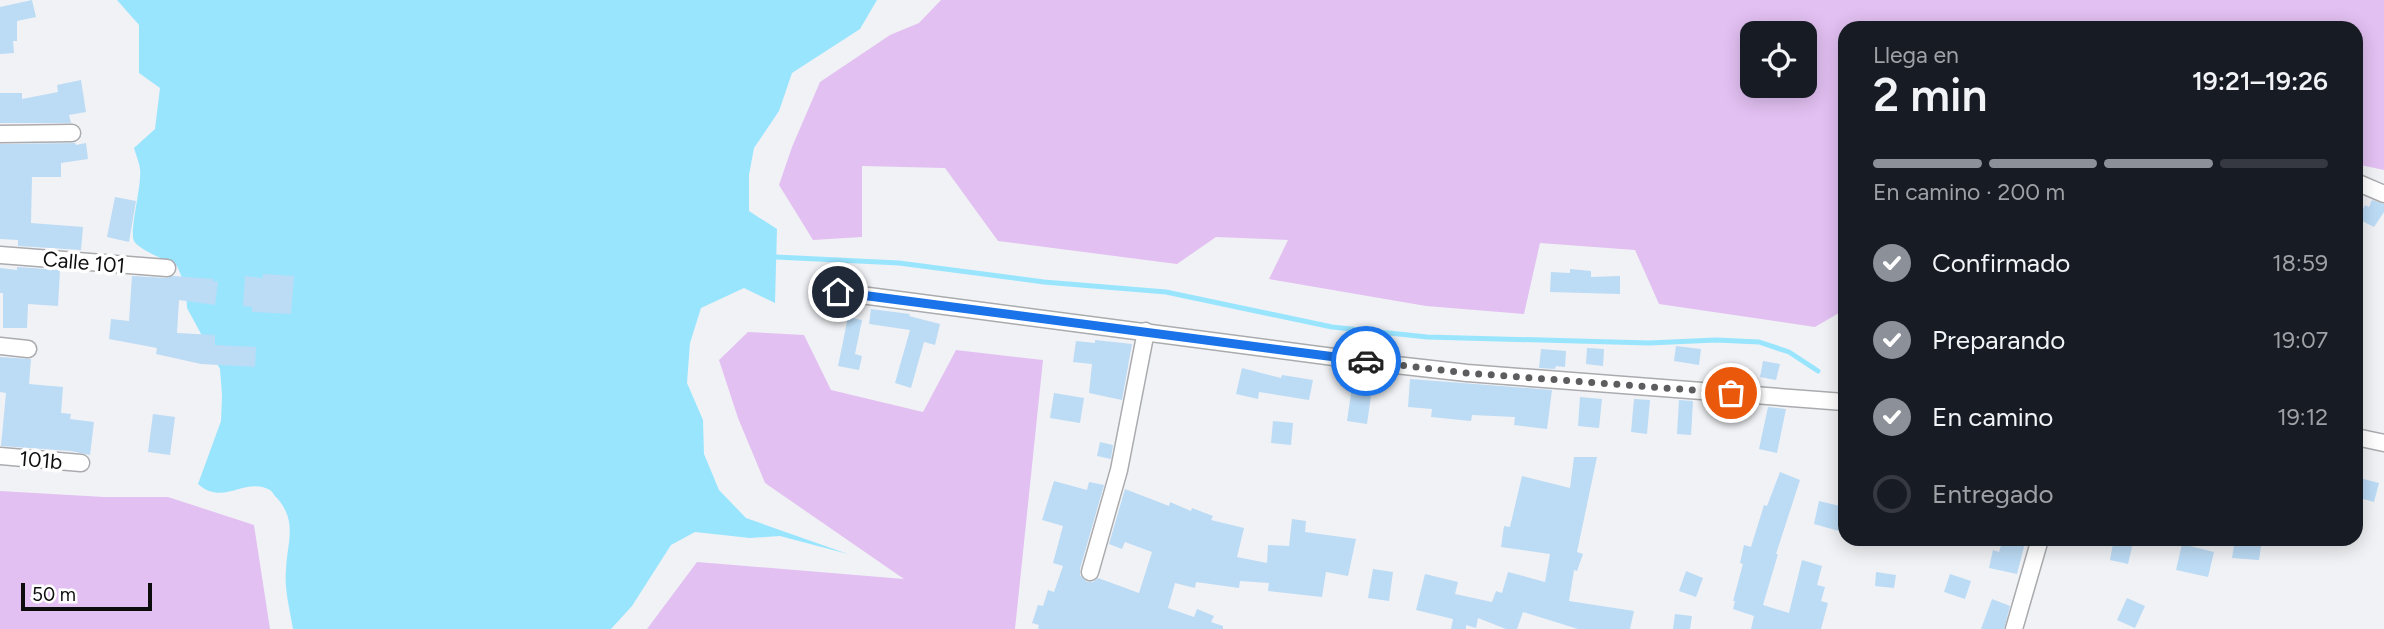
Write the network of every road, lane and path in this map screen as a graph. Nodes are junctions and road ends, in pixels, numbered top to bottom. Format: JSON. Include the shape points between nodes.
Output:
{"nodes":[{"id":1,"x":72,"y":133,"type":"dead end"},
{"id":2,"x":0,"y":134,"type":"edge"},
{"id":3,"x":2363,"y":185,"type":"edge"},
{"id":4,"x":2384,"y":194,"type":"edge"},
{"id":5,"x":0,"y":255,"type":"edge"},
{"id":6,"x":167,"y":268,"type":"dead end"},
{"id":7,"x":838,"y":292,"type":"dead end"},
{"id":8,"x":1146,"y":331,"type":"junction"},
{"id":9,"x":0,"y":346,"type":"edge"},
{"id":10,"x":28,"y":349,"type":"dead end"},
{"id":11,"x":1838,"y":402,"type":"edge"},
{"id":12,"x":2363,"y":438,"type":"edge"},
{"id":13,"x":2384,"y":443,"type":"edge"},
{"id":14,"x":0,"y":456,"type":"edge"},
{"id":15,"x":81,"y":463,"type":"dead end"},
{"id":16,"x":2038,"y":546,"type":"edge"},
{"id":17,"x":1090,"y":572,"type":"dead end"},
{"id":18,"x":2014,"y":629,"type":"edge"}],
"edges":[{"from":1,"to":2,"type":"street"},
{"from":3,"to":4,"type":"street"},
{"from":5,"to":6,"type":"street","name":"Calle 101"},
{"from":7,"to":8,"type":"street"},
{"from":8,"to":11,"type":"street","via":[[1467,373]]},
{"from":8,"to":17,"type":"street","via":[[1119,470]]},
{"from":9,"to":10,"type":"street"},
{"from":12,"to":13,"type":"street"},
{"from":14,"to":15,"type":"street","name":"101b"},
{"from":16,"to":18,"type":"street"}]}
